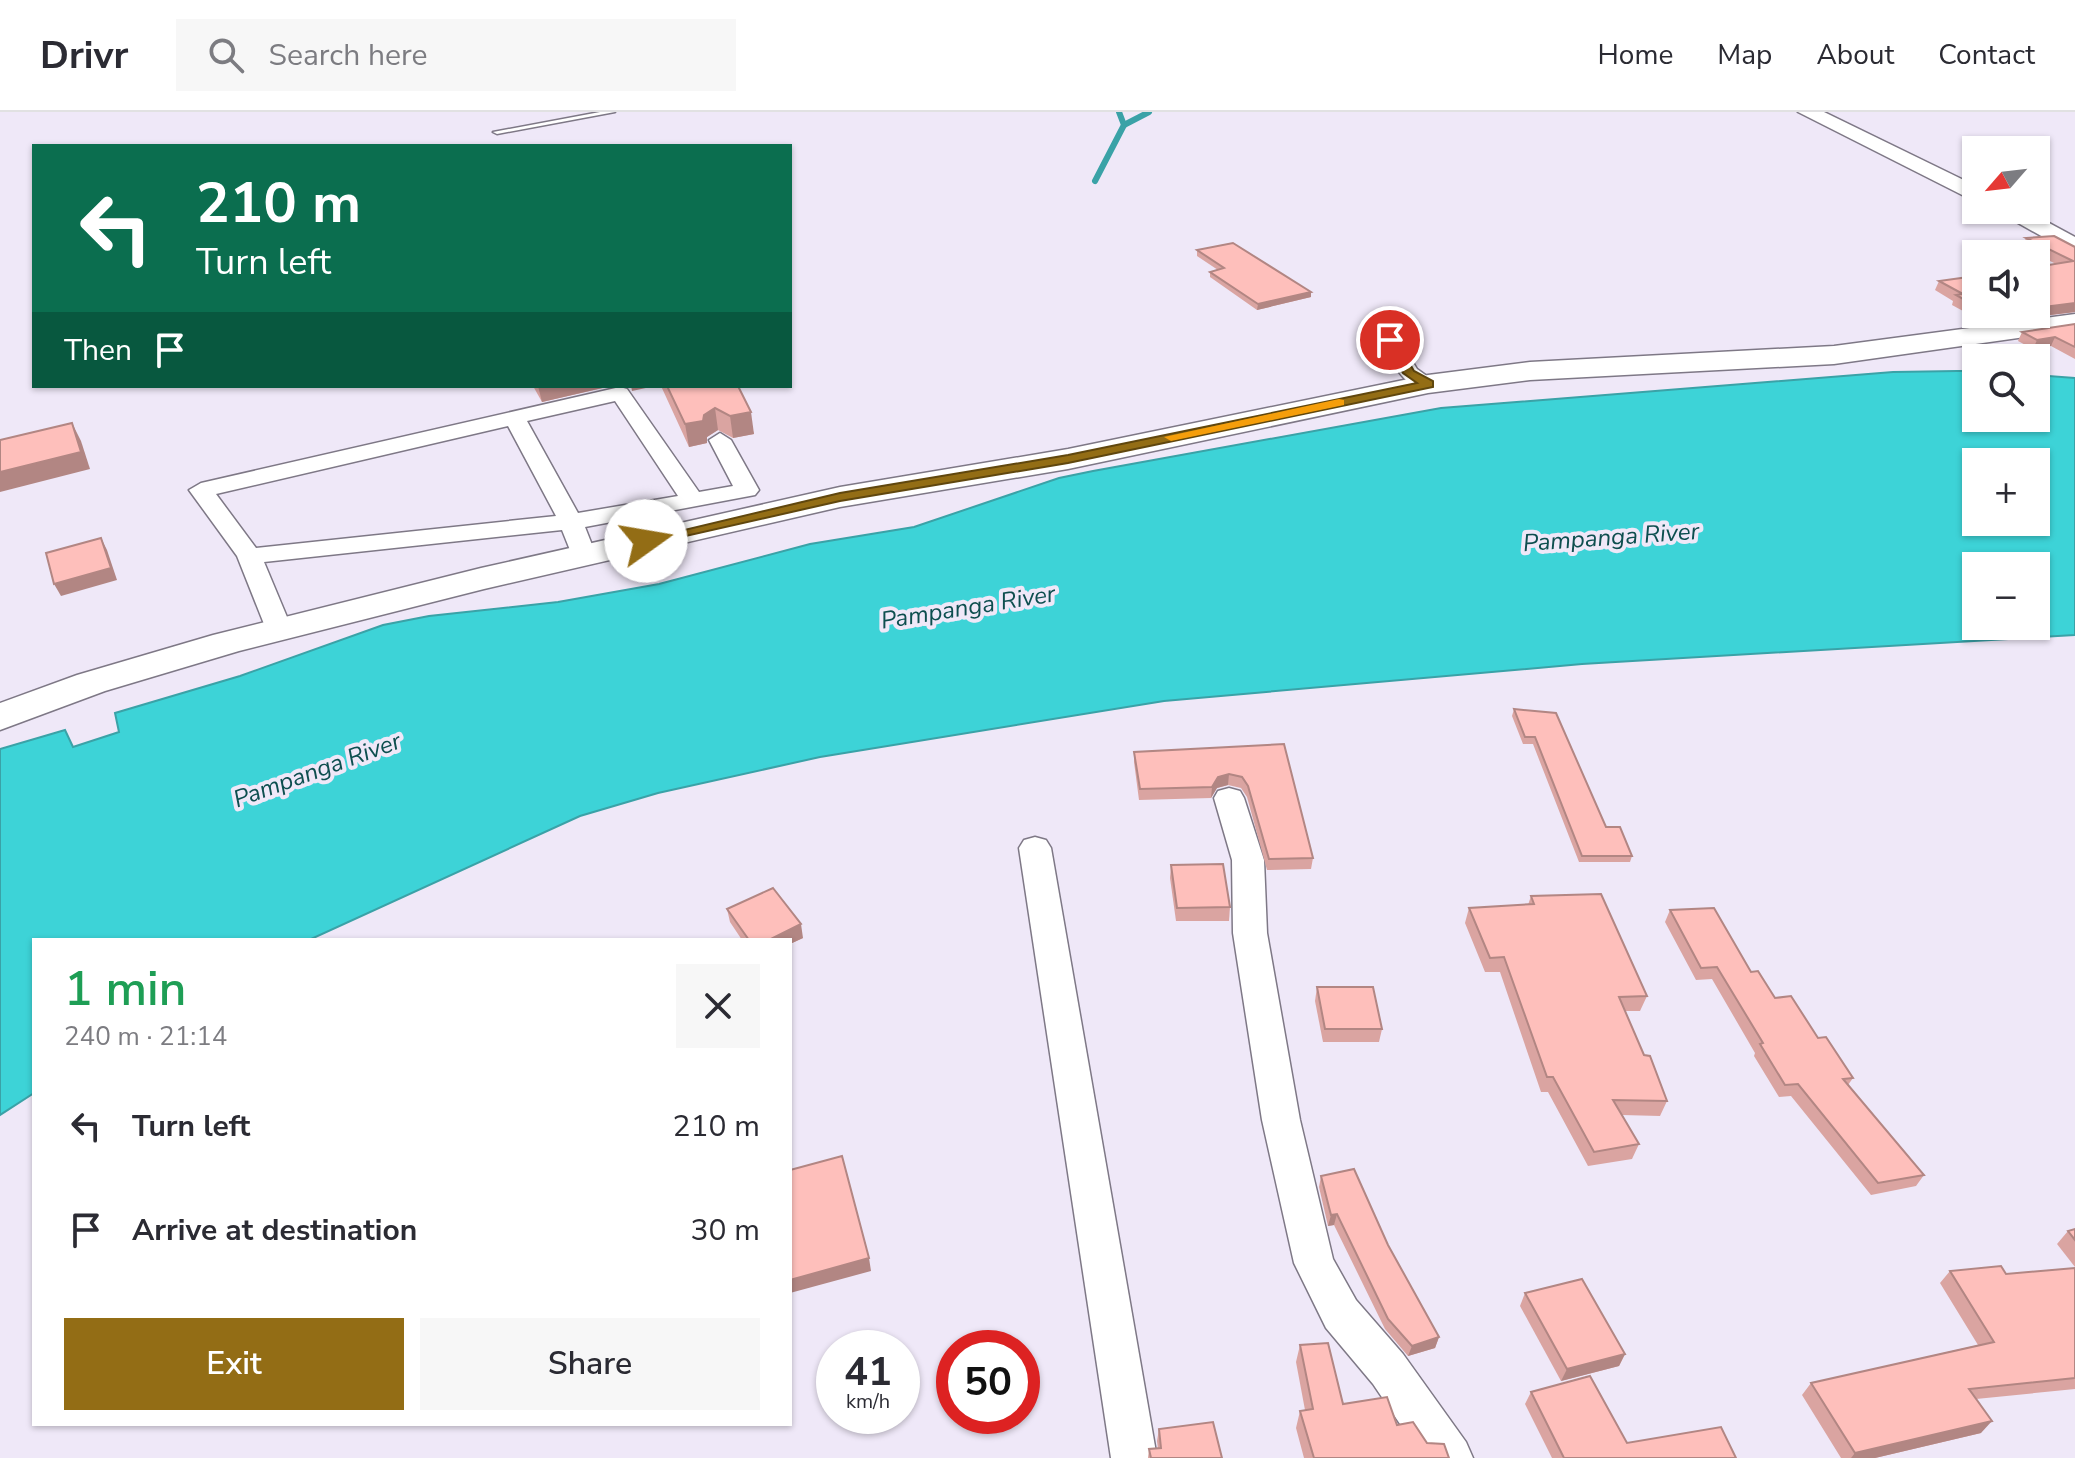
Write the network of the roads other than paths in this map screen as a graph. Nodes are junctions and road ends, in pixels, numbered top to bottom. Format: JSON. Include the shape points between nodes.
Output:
{"nodes":[{"id":1,"x":612,"y":112,"type":"edge"},
{"id":2,"x":1808,"y":112,"type":"edge"},
{"id":3,"x":497,"y":132,"type":"dead end"},
{"id":4,"x":1962,"y":188,"type":"edge"},
{"id":5,"x":2033,"y":224,"type":"edge"},
{"id":6,"x":2075,"y":247,"type":"edge"},
{"id":7,"x":2075,"y":322,"type":"edge"},
{"id":8,"x":1390,"y":340,"type":"dead end"},
{"id":9,"x":1428,"y":384,"type":"junction"},
{"id":10,"x":514,"y":417,"type":"junction"},
{"id":11,"x":720,"y":440,"type":"edge"},
{"id":12,"x":693,"y":500,"type":"junction"},
{"id":13,"x":578,"y":538,"type":"junction"},
{"id":14,"x":249,"y":556,"type":"junction"},
{"id":15,"x":279,"y":629,"type":"junction"},
{"id":16,"x":0,"y":717,"type":"edge"},
{"id":17,"x":1229,"y":798,"type":"dead end"},
{"id":18,"x":1035,"y":848,"type":"dead end"},
{"id":19,"x":1134,"y":1458,"type":"edge"},
{"id":20,"x":1450,"y":1458,"type":"edge"}],
"edges":[{"from":1,"to":3,"type":"lane"},
{"from":2,"to":4,"type":"main road"},
{"from":5,"to":6,"type":"main road"},
{"from":7,"to":9,"type":"main road","via":[[1834,355],[1530,371]]},
{"from":8,"to":9,"type":"street","via":[[1409,373]]},
{"from":9,"to":13,"type":"main road","via":[[1068,459]]},
{"from":10,"to":12,"type":"street","via":[[620,393]]},
{"from":10,"to":13,"type":"street"},
{"from":10,"to":14,"type":"street","via":[[201,490]]},
{"from":11,"to":12,"type":"street","via":[[747,490]]},
{"from":12,"to":13,"type":"street"},
{"from":13,"to":14,"type":"street"},
{"from":13,"to":15,"type":"main road"},
{"from":14,"to":15,"type":"street"},
{"from":15,"to":16,"type":"main road","via":[[91,683]]},
{"from":17,"to":20,"type":"street","via":[[1248,860],[1250,933],[1281,1120],[1314,1263],[1341,1314],[1388,1369]]},
{"from":18,"to":19,"type":"street"}]}
